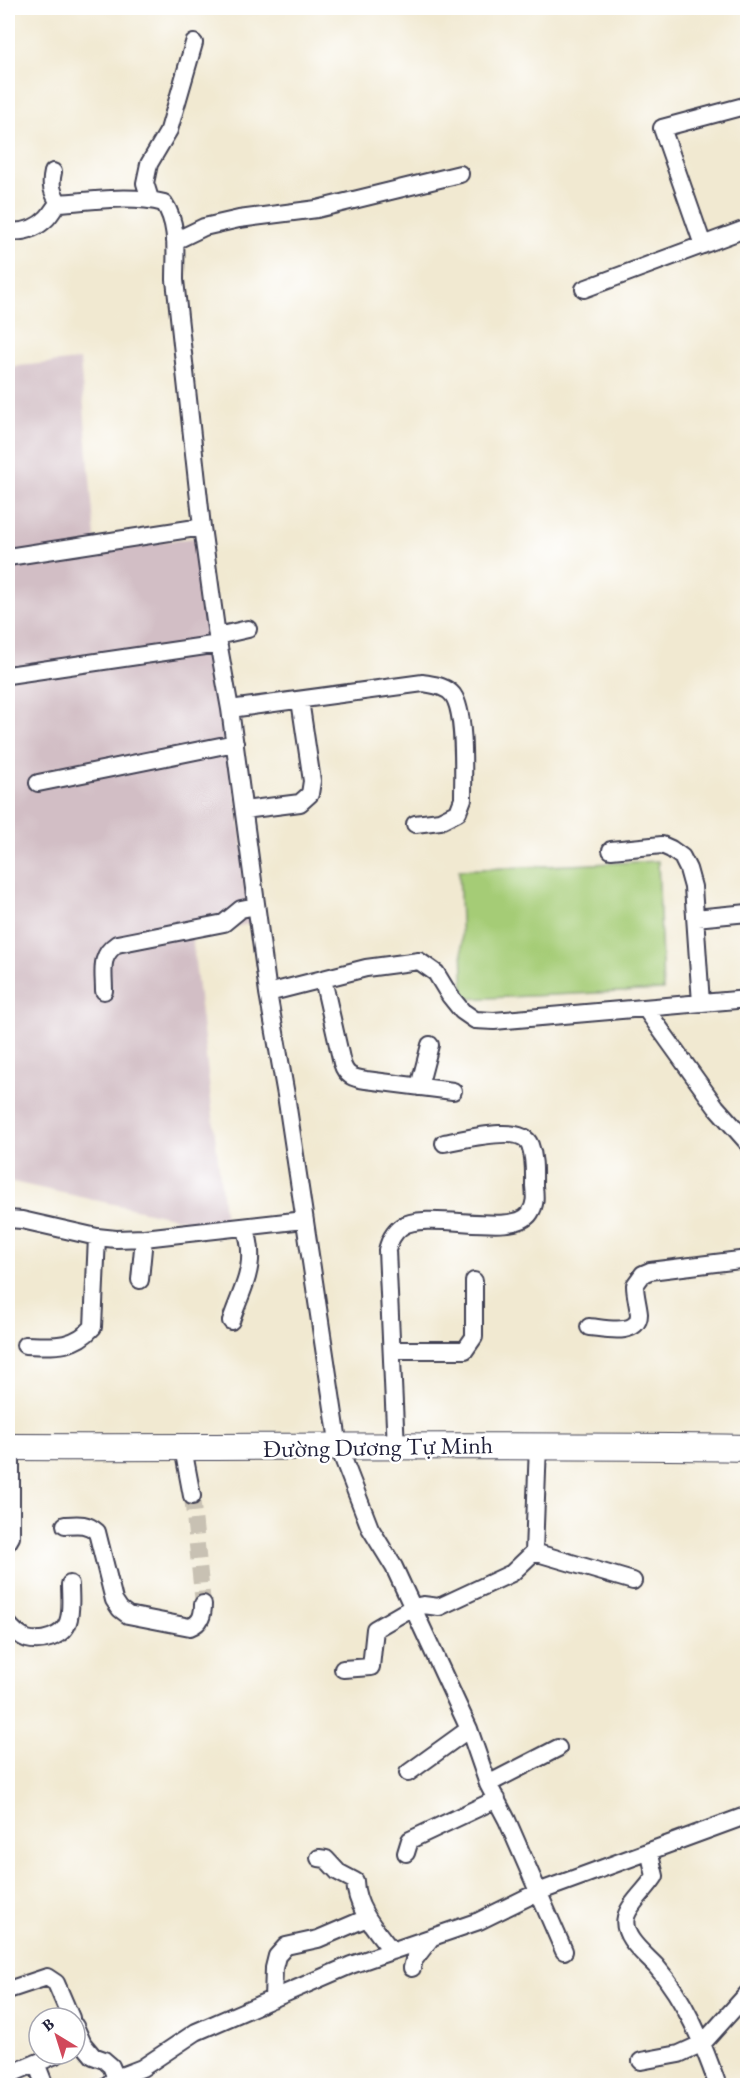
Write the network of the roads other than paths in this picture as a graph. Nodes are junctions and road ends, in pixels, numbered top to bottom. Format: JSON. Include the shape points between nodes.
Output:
{"nodes":[{"id":1,"x":194,"y":43,"type":"dead end"},
{"id":2,"x":747,"y":105,"type":"edge"},
{"id":3,"x":53,"y":172,"type":"dead end"},
{"id":4,"x":460,"y":174,"type":"dead end"},
{"id":5,"x":150,"y":199,"type":"junction"},
{"id":6,"x":59,"y":203,"type":"junction"},
{"id":7,"x":747,"y":228,"type":"edge"},
{"id":8,"x":8,"y":231,"type":"edge"},
{"id":9,"x":176,"y":241,"type":"junction"},
{"id":10,"x":703,"y":245,"type":"junction"},
{"id":11,"x":584,"y":289,"type":"dead end"},
{"id":12,"x":202,"y":527,"type":"junction"},
{"id":13,"x":8,"y":557,"type":"edge"},
{"id":14,"x":248,"y":629,"type":"dead end"},
{"id":15,"x":218,"y":640,"type":"junction"},
{"id":16,"x":8,"y":675,"type":"edge"},
{"id":17,"x":300,"y":700,"type":"junction"},
{"id":18,"x":231,"y":709,"type":"junction"},
{"id":19,"x":235,"y":743,"type":"junction"},
{"id":20,"x":38,"y":783,"type":"dead end"},
{"id":21,"x":244,"y":810,"type":"junction"},
{"id":22,"x":415,"y":824,"type":"dead end"},
{"id":23,"x":611,"y":850,"type":"dead end"},
{"id":24,"x":256,"y":906,"type":"junction"},
{"id":25,"x":747,"y":913,"type":"edge"},
{"id":26,"x":695,"y":918,"type":"junction"},
{"id":27,"x":323,"y":979,"type":"junction"},
{"id":28,"x":104,"y":991,"type":"dead end"},
{"id":29,"x":267,"y":993,"type":"junction"},
{"id":30,"x":747,"y":999,"type":"edge"},
{"id":31,"x":701,"y":1003,"type":"junction"},
{"id":32,"x":645,"y":1008,"type":"junction"},
{"id":33,"x":430,"y":1046,"type":"dead end"},
{"id":34,"x":419,"y":1087,"type":"junction"},
{"id":35,"x":453,"y":1091,"type":"dead end"},
{"id":36,"x":444,"y":1143,"type":"dead end"},
{"id":37,"x":747,"y":1143,"type":"edge"},
{"id":38,"x":8,"y":1218,"type":"edge"},
{"id":39,"x":304,"y":1220,"type":"junction"},
{"id":40,"x":246,"y":1227,"type":"junction"},
{"id":41,"x":96,"y":1237,"type":"junction"},
{"id":42,"x":144,"y":1238,"type":"junction"},
{"id":43,"x":747,"y":1259,"type":"edge"},
{"id":44,"x":140,"y":1280,"type":"dead end"},
{"id":45,"x":474,"y":1281,"type":"dead end"},
{"id":46,"x":231,"y":1322,"type":"dead end"},
{"id":47,"x":589,"y":1327,"type":"dead end"},
{"id":48,"x":25,"y":1345,"type":"dead end"},
{"id":49,"x":392,"y":1350,"type":"junction"},
{"id":50,"x":538,"y":1445,"type":"junction"},
{"id":51,"x":9,"y":1447,"type":"edge"},
{"id":52,"x":183,"y":1448,"type":"junction"},
{"id":53,"x":339,"y":1448,"type":"junction"},
{"id":54,"x":396,"y":1448,"type":"junction"},
{"id":55,"x":747,"y":1448,"type":"edge"},
{"id":56,"x":192,"y":1496,"type":"tunnel mouth"},
{"id":57,"x":65,"y":1525,"type":"dead end"},
{"id":58,"x":8,"y":1542,"type":"edge"},
{"id":59,"x":534,"y":1552,"type":"junction"},
{"id":60,"x":633,"y":1581,"type":"dead end"},
{"id":61,"x":70,"y":1584,"type":"dead end"},
{"id":62,"x":203,"y":1604,"type":"tunnel mouth"},
{"id":63,"x":412,"y":1607,"type":"junction"},
{"id":64,"x":8,"y":1624,"type":"edge"},
{"id":65,"x":343,"y":1669,"type":"dead end"},
{"id":66,"x":469,"y":1729,"type":"junction"},
{"id":67,"x":558,"y":1748,"type":"dead end"},
{"id":68,"x":408,"y":1773,"type":"dead end"},
{"id":69,"x":488,"y":1784,"type":"junction"},
{"id":70,"x":497,"y":1799,"type":"junction"},
{"id":71,"x":747,"y":1815,"type":"edge"},
{"id":72,"x":649,"y":1851,"type":"junction"},
{"id":73,"x":406,"y":1854,"type":"dead end"},
{"id":74,"x":319,"y":1858,"type":"dead end"},
{"id":75,"x":538,"y":1892,"type":"junction"},
{"id":76,"x":367,"y":1918,"type":"junction"},
{"id":77,"x":431,"y":1938,"type":"junction"},
{"id":78,"x":392,"y":1951,"type":"junction"},
{"id":79,"x":564,"y":1951,"type":"dead end"},
{"id":80,"x":411,"y":1968,"type":"dead end"},
{"id":81,"x":8,"y":1990,"type":"edge"},
{"id":82,"x":747,"y":1993,"type":"edge"},
{"id":83,"x":273,"y":1999,"type":"junction"},
{"id":84,"x":66,"y":2006,"type":"edge"},
{"id":85,"x":703,"y":2043,"type":"junction"},
{"id":86,"x":87,"y":2052,"type":"edge"},
{"id":87,"x":641,"y":2061,"type":"dead end"},
{"id":88,"x":29,"y":2066,"type":"edge"},
{"id":89,"x":37,"y":2066,"type":"edge"},
{"id":90,"x":142,"y":2068,"type":"junction"},
{"id":91,"x":8,"y":2075,"type":"edge"},
{"id":92,"x":111,"y":2082,"type":"edge"},
{"id":93,"x":45,"y":2085,"type":"edge"},
{"id":94,"x":132,"y":2085,"type":"edge"},
{"id":95,"x":714,"y":2085,"type":"edge"}],
"edges":[{"from":1,"to":5,"type":"street","via":[[169,130],[149,164],[146,183]]},
{"from":2,"to":10,"type":"street","via":[[662,128]]},
{"from":3,"to":6,"type":"street","via":[[52,192]]},
{"from":4,"to":9,"type":"street","via":[[317,209],[204,227]]},
{"from":5,"to":6,"type":"street"},
{"from":5,"to":9,"type":"street","via":[[164,202],[171,214]]},
{"from":6,"to":8,"type":"street","via":[[35,228]]},
{"from":7,"to":10,"type":"street"},
{"from":9,"to":12,"type":"street","via":[[176,280]]},
{"from":10,"to":11,"type":"street"},
{"from":12,"to":13,"type":"street"},
{"from":12,"to":15,"type":"street"},
{"from":14,"to":15,"type":"street"},
{"from":15,"to":16,"type":"street"},
{"from":15,"to":18,"type":"street"},
{"from":17,"to":18,"type":"street"},
{"from":17,"to":21,"type":"street","via":[[312,781],[310,794],[300,803]]},
{"from":17,"to":22,"type":"street","via":[[423,683],[443,687],[453,695],[460,711],[464,799],[458,812],[440,821]]},
{"from":18,"to":19,"type":"street"},
{"from":19,"to":20,"type":"street"},
{"from":19,"to":21,"type":"street"},
{"from":21,"to":24,"type":"street"},
{"from":23,"to":26,"type":"street","via":[[662,845],[682,857],[693,887]]},
{"from":24,"to":28,"type":"street","via":[[241,909],[219,924],[117,944],[104,956]]},
{"from":24,"to":29,"type":"street"},
{"from":25,"to":26,"type":"street"},
{"from":26,"to":31,"type":"street"},
{"from":27,"to":29,"type":"street"},
{"from":27,"to":32,"type":"street","via":[[419,961],[436,973],[462,1011],[475,1020]]},
{"from":27,"to":34,"type":"street","via":[[348,1075]]},
{"from":29,"to":39,"type":"street"},
{"from":30,"to":31,"type":"street"},
{"from":31,"to":32,"type":"street"},
{"from":32,"to":37,"type":"street","via":[[716,1107]]},
{"from":33,"to":34,"type":"street"},
{"from":34,"to":35,"type":"street"},
{"from":36,"to":49,"type":"street","via":[[500,1134],[519,1135],[530,1143],[535,1203],[529,1215],[513,1223],[418,1222],[402,1226],[391,1237],[387,1250]]},
{"from":38,"to":41,"type":"street"},
{"from":39,"to":40,"type":"street"},
{"from":39,"to":53,"type":"street"},
{"from":40,"to":42,"type":"street"},
{"from":40,"to":46,"type":"street","via":[[250,1263]]},
{"from":41,"to":42,"type":"street"},
{"from":41,"to":48,"type":"street","via":[[93,1327],[70,1343]]},
{"from":42,"to":44,"type":"street"},
{"from":43,"to":47,"type":"street","via":[[643,1274],[635,1285],[637,1322],[620,1330]]},
{"from":45,"to":49,"type":"street","via":[[474,1337],[465,1350]]},
{"from":49,"to":54,"type":"street"},
{"from":50,"to":54,"type":"highway","name":"Đường Dương Tự Minh"},
{"from":50,"to":55,"type":"highway","name":"Đường Dương Tự Minh"},
{"from":50,"to":59,"type":"street"},
{"from":51,"to":52,"type":"highway","name":"Đường Dương Tự Minh"},
{"from":51,"to":58,"type":"street"},
{"from":52,"to":53,"type":"highway","name":"Đường Dương Tự Minh"},
{"from":52,"to":56,"type":"street"},
{"from":53,"to":54,"type":"highway","name":"Đường Dương Tự Minh"},
{"from":53,"to":63,"type":"street","via":[[370,1528]]},
{"from":57,"to":62,"type":"street","via":[[81,1523],[97,1532],[114,1600],[128,1615],[190,1627],[200,1620]]},
{"from":59,"to":60,"type":"street"},
{"from":59,"to":63,"type":"street","via":[[512,1573],[439,1607]]},
{"from":61,"to":64,"type":"street","via":[[68,1624],[57,1634],[37,1640],[26,1638]]},
{"from":63,"to":65,"type":"street","via":[[375,1629],[371,1667]]},
{"from":63,"to":66,"type":"street"},
{"from":66,"to":68,"type":"street"},
{"from":66,"to":69,"type":"street"},
{"from":67,"to":69,"type":"street"},
{"from":69,"to":70,"type":"street"},
{"from":70,"to":73,"type":"street","via":[[410,1840]]},
{"from":70,"to":75,"type":"street"},
{"from":71,"to":72,"type":"street"},
{"from":72,"to":75,"type":"street"},
{"from":72,"to":85,"type":"street","via":[[655,1876],[626,1915],[625,1924],[636,1946],[677,1994]]},
{"from":74,"to":76,"type":"street","via":[[355,1881],[355,1891]]},
{"from":75,"to":77,"type":"street","via":[[486,1918]]},
{"from":75,"to":79,"type":"street"},
{"from":76,"to":78,"type":"street"},
{"from":76,"to":83,"type":"street","via":[[318,1939],[286,1946],[277,1956],[274,1968]]},
{"from":77,"to":78,"type":"street"},
{"from":77,"to":80,"type":"street"},
{"from":78,"to":83,"type":"street"},
{"from":81,"to":84,"type":"street","via":[[47,1977],[56,1983]]},
{"from":82,"to":85,"type":"street"},
{"from":83,"to":90,"type":"street","via":[[189,2036]]},
{"from":85,"to":87,"type":"street","via":[[679,2054]]},
{"from":85,"to":95,"type":"street"},
{"from":86,"to":92,"type":"street","via":[[111,2066]]},
{"from":88,"to":91,"type":"street"},
{"from":89,"to":93,"type":"street"},
{"from":90,"to":92,"type":"street"},
{"from":90,"to":94,"type":"street"}]}
